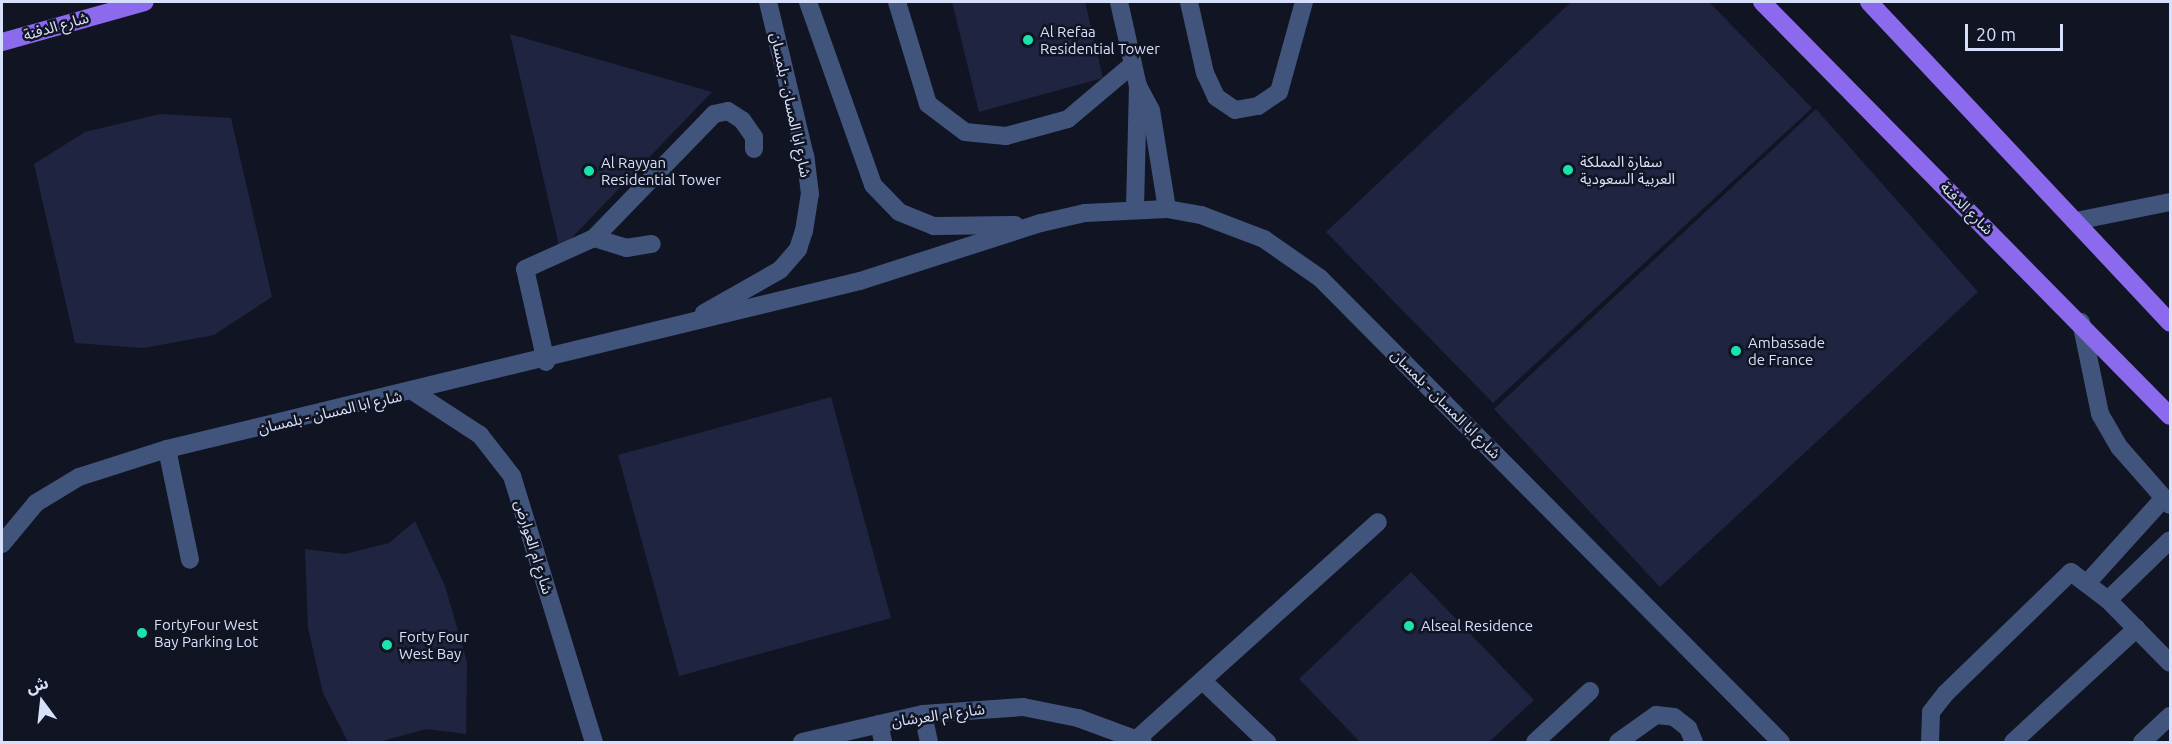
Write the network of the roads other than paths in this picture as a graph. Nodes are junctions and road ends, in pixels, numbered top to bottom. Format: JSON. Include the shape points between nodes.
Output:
{"nodes":[{"id":1,"x":145,"y":2,"type":"edge"},
{"id":2,"x":768,"y":2,"type":"edge"},
{"id":3,"x":808,"y":2,"type":"edge"},
{"id":4,"x":897,"y":2,"type":"edge"},
{"id":5,"x":1119,"y":2,"type":"edge"},
{"id":6,"x":1189,"y":2,"type":"edge"},
{"id":7,"x":1304,"y":2,"type":"edge"},
{"id":8,"x":1762,"y":2,"type":"edge"},
{"id":9,"x":1869,"y":2,"type":"edge"},
{"id":10,"x":2,"y":42,"type":"edge"},
{"id":11,"x":1133,"y":64,"type":"junction"},
{"id":12,"x":1138,"y":86,"type":"junction"},
{"id":13,"x":754,"y":149,"type":"dead end"},
{"id":14,"x":2170,"y":202,"type":"edge"},
{"id":15,"x":1135,"y":208,"type":"junction"},
{"id":16,"x":1167,"y":209,"type":"junction"},
{"id":17,"x":2076,"y":221,"type":"junction"},
{"id":18,"x":1041,"y":223,"type":"junction"},
{"id":19,"x":594,"y":238,"type":"junction"},
{"id":20,"x":652,"y":244,"type":"dead end"},
{"id":21,"x":2081,"y":322,"type":"junction"},
{"id":22,"x":2170,"y":323,"type":"edge"},
{"id":23,"x":684,"y":324,"type":"junction"},
{"id":24,"x":546,"y":362,"type":"junction"},
{"id":25,"x":414,"y":392,"type":"junction"},
{"id":26,"x":2170,"y":416,"type":"edge"},
{"id":27,"x":167,"y":449,"type":"junction"},
{"id":28,"x":2167,"y":501,"type":"edge"},
{"id":29,"x":1378,"y":522,"type":"dead end"},
{"id":30,"x":2170,"y":540,"type":"edge"},
{"id":31,"x":2,"y":544,"type":"edge"},
{"id":32,"x":190,"y":560,"type":"dead end"},
{"id":33,"x":2088,"y":582,"type":"junction"},
{"id":34,"x":2108,"y":600,"type":"junction"},
{"id":35,"x":2137,"y":628,"type":"junction"},
{"id":36,"x":2170,"y":663,"type":"edge"},
{"id":37,"x":1205,"y":683,"type":"junction"},
{"id":38,"x":1590,"y":692,"type":"dead end"},
{"id":39,"x":923,"y":714,"type":"junction"},
{"id":40,"x":2170,"y":716,"type":"edge"},
{"id":41,"x":879,"y":724,"type":"junction"},
{"id":42,"x":1140,"y":741,"type":"edge"},
{"id":43,"x":594,"y":742,"type":"edge"},
{"id":44,"x":802,"y":742,"type":"edge"},
{"id":45,"x":883,"y":742,"type":"edge"},
{"id":46,"x":929,"y":742,"type":"edge"},
{"id":47,"x":1266,"y":742,"type":"edge"},
{"id":48,"x":1535,"y":742,"type":"edge"},
{"id":49,"x":1618,"y":742,"type":"edge"},
{"id":50,"x":1694,"y":742,"type":"edge"},
{"id":51,"x":1781,"y":742,"type":"edge"},
{"id":52,"x":1930,"y":742,"type":"edge"},
{"id":53,"x":2013,"y":742,"type":"edge"},
{"id":54,"x":2142,"y":742,"type":"edge"}],
"edges":[{"from":1,"to":10,"type":"main road","name":"شارع الدفنة"},
{"from":2,"to":23,"type":"street","name":"شارع ابا المسان - بلمسان","via":[[805,156],[810,194],[804,231],[798,249],[780,270]]},
{"from":3,"to":18,"type":"street","name":"شارع ابا المسان - بلمسان","via":[[873,185],[899,212],[934,226]]},
{"from":4,"to":11,"type":"street","via":[[928,104],[965,132],[1006,136],[1068,119]]},
{"from":5,"to":11,"type":"street"},
{"from":6,"to":7,"type":"street","via":[[1205,73],[1216,97],[1235,110],[1258,106],[1279,92]]},
{"from":8,"to":21,"type":"main road","name":"شارع الدفنة"},
{"from":9,"to":17,"type":"main road"},
{"from":11,"to":12,"type":"street"},
{"from":12,"to":15,"type":"street"},
{"from":12,"to":16,"type":"street","via":[[1151,110]]},
{"from":13,"to":19,"type":"street","via":[[754,137],[742,120],[728,111],[714,114]]},
{"from":14,"to":17,"type":"street"},
{"from":15,"to":16,"type":"street","name":"شارع ابا المسان - بلمسان"},
{"from":15,"to":18,"type":"street","name":"شارع ابا المسان - بلمسان"},
{"from":16,"to":51,"type":"street","name":"شارع ابا المسان - بلمسان","via":[[1201,215],[1264,239],[1320,278]]},
{"from":17,"to":22,"type":"main road"},
{"from":18,"to":23,"type":"street","name":"شارع ابا المسان - بلمسان","via":[[860,281]]},
{"from":19,"to":20,"type":"street","via":[[626,248]]},
{"from":19,"to":24,"type":"street","via":[[525,269]]},
{"from":21,"to":26,"type":"main road","name":"شارع الدفنة"},
{"from":21,"to":28,"type":"street","via":[[2100,414]]},
{"from":23,"to":24,"type":"street","name":"شارع ابا المسان - بلمسان"},
{"from":24,"to":25,"type":"street","name":"شارع ابا المسان - بلمسان"},
{"from":25,"to":27,"type":"street","name":"شارع ابا المسان - بلمسان"},
{"from":25,"to":43,"type":"street","name":"شارع ام العوارض","via":[[480,435],[512,476]]},
{"from":27,"to":31,"type":"street","name":"شارع ابا المسان - بلمسان","via":[[79,477],[36,503]]},
{"from":27,"to":32,"type":"street"},
{"from":28,"to":33,"type":"street"},
{"from":29,"to":37,"type":"street"},
{"from":30,"to":34,"type":"street"},
{"from":33,"to":34,"type":"street"},
{"from":33,"to":52,"type":"street","via":[[2074,572],[2067,574],[1946,693],[1931,712]]},
{"from":34,"to":35,"type":"street"},
{"from":35,"to":36,"type":"street"},
{"from":35,"to":53,"type":"street"},
{"from":37,"to":42,"type":"street"},
{"from":37,"to":47,"type":"street"},
{"from":38,"to":48,"type":"street"},
{"from":39,"to":41,"type":"street","name":"شارع ام العرشان"},
{"from":39,"to":42,"type":"street","name":"شارع ام العرشان","via":[[1023,707]]},
{"from":39,"to":46,"type":"street"},
{"from":40,"to":54,"type":"street"},
{"from":41,"to":44,"type":"street","name":"شارع ام العرشان"},
{"from":41,"to":45,"type":"street"},
{"from":49,"to":50,"type":"street","via":[[1656,715],[1674,717],[1688,728]]}]}
